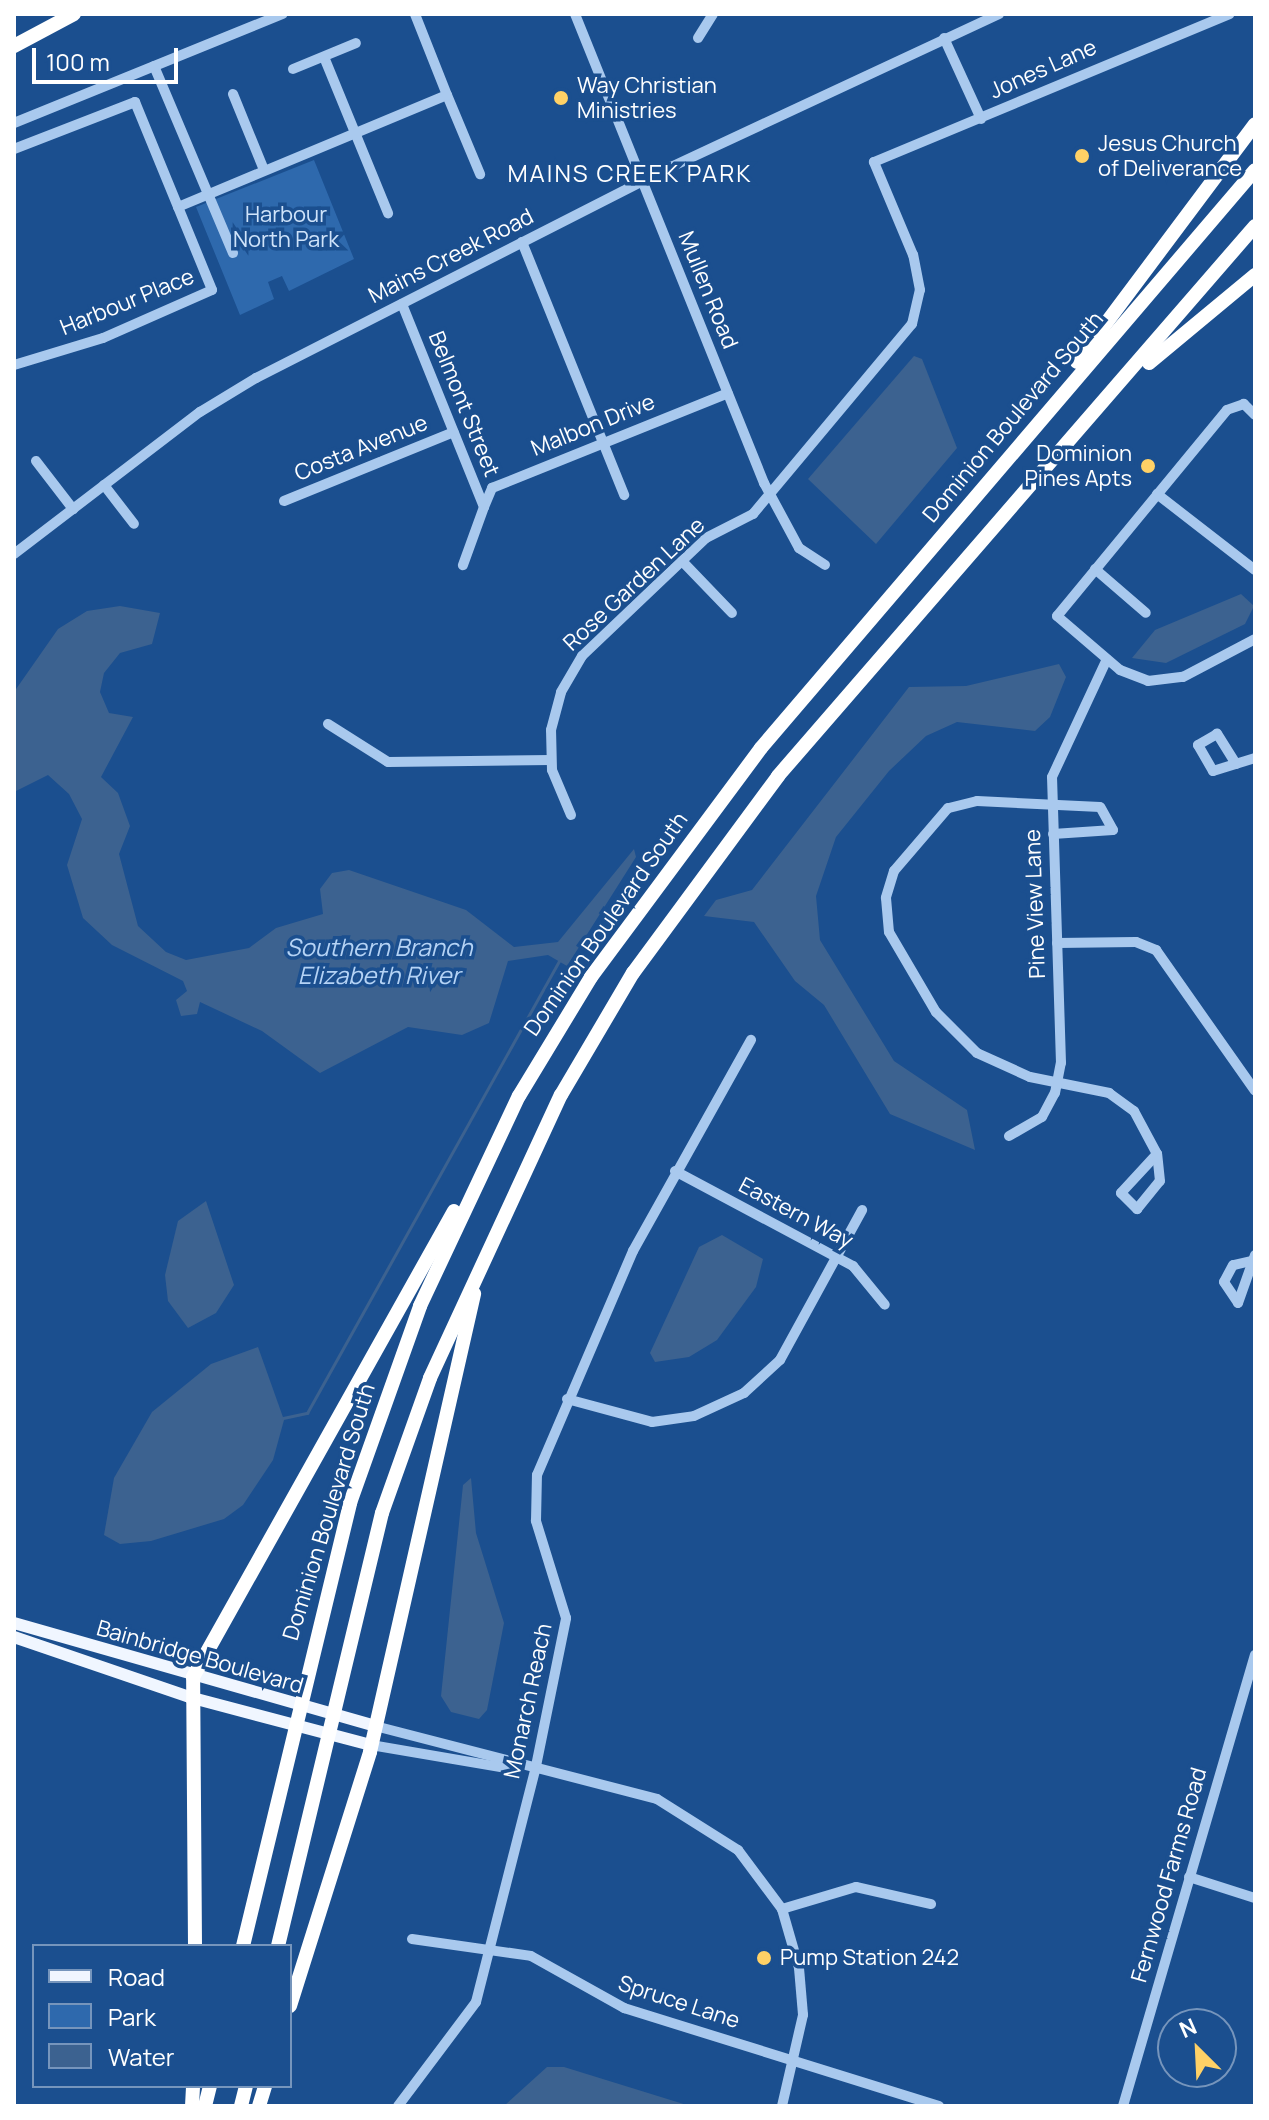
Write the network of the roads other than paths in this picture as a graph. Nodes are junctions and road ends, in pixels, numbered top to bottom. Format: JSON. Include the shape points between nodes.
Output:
{"nodes":[{"id":1,"x":74,"y":14,"type":"edge"},
{"id":2,"x":283,"y":14,"type":"edge"},
{"id":3,"x":415,"y":14,"type":"edge"},
{"id":4,"x":575,"y":14,"type":"edge"},
{"id":5,"x":713,"y":14,"type":"edge"},
{"id":6,"x":999,"y":14,"type":"edge"},
{"id":7,"x":1229,"y":14,"type":"edge"},
{"id":8,"x":698,"y":38,"type":"dead end"},
{"id":9,"x":944,"y":38,"type":"junction"},
{"id":10,"x":356,"y":43,"type":"dead end"},
{"id":11,"x":14,"y":46,"type":"edge"},
{"id":12,"x":324,"y":57,"type":"junction"},
{"id":13,"x":154,"y":66,"type":"junction"},
{"id":14,"x":293,"y":69,"type":"dead end"},
{"id":15,"x":233,"y":94,"type":"dead end"},
{"id":16,"x":447,"y":95,"type":"junction"},
{"id":17,"x":981,"y":119,"type":"junction"},
{"id":18,"x":14,"y":123,"type":"edge"},
{"id":19,"x":1255,"y":124,"type":"edge"},
{"id":20,"x":356,"y":133,"type":"junction"},
{"id":21,"x":14,"y":149,"type":"edge"},
{"id":22,"x":874,"y":162,"type":"joint"},
{"id":23,"x":264,"y":170,"type":"junction"},
{"id":24,"x":1255,"y":170,"type":"edge"},
{"id":25,"x":480,"y":174,"type":"dead end"},
{"id":26,"x":642,"y":182,"type":"junction"},
{"id":27,"x":208,"y":194,"type":"junction"},
{"id":28,"x":178,"y":207,"type":"junction"},
{"id":29,"x":388,"y":213,"type":"dead end"},
{"id":30,"x":1255,"y":226,"type":"edge"},
{"id":31,"x":522,"y":242,"type":"junction"},
{"id":32,"x":233,"y":253,"type":"dead end"},
{"id":33,"x":1255,"y":275,"type":"edge"},
{"id":34,"x":402,"y":304,"type":"junction"},
{"id":35,"x":14,"y":365,"type":"edge"},
{"id":36,"x":728,"y":393,"type":"junction"},
{"id":37,"x":1096,"y":412,"type":"junction"},
{"id":38,"x":1255,"y":415,"type":"edge"},
{"id":39,"x":454,"y":432,"type":"junction"},
{"id":40,"x":603,"y":443,"type":"junction"},
{"id":41,"x":1005,"y":458,"type":"junction"},
{"id":42,"x":36,"y":461,"type":"dead end"},
{"id":43,"x":104,"y":485,"type":"junction"},
{"id":44,"x":1157,"y":494,"type":"junction"},
{"id":45,"x":624,"y":495,"type":"dead end"},
{"id":46,"x":770,"y":496,"type":"junction"},
{"id":47,"x":284,"y":501,"type":"dead end"},
{"id":48,"x":484,"y":507,"type":"junction"},
{"id":49,"x":73,"y":509,"type":"junction"},
{"id":50,"x":134,"y":524,"type":"dead end"},
{"id":51,"x":14,"y":554,"type":"edge"},
{"id":52,"x":682,"y":561,"type":"junction"},
{"id":53,"x":463,"y":565,"type":"dead end"},
{"id":54,"x":825,"y":565,"type":"dead end"},
{"id":55,"x":1095,"y":569,"type":"junction"},
{"id":56,"x":1255,"y":570,"type":"edge"},
{"id":57,"x":732,"y":613,"type":"dead end"},
{"id":58,"x":1146,"y":613,"type":"dead end"},
{"id":59,"x":1255,"y":639,"type":"edge"},
{"id":60,"x":1107,"y":659,"type":"junction"},
{"id":61,"x":328,"y":724,"type":"dead end"},
{"id":62,"x":1255,"y":758,"type":"edge"},
{"id":63,"x":551,"y":760,"type":"junction"},
{"id":64,"x":1236,"y":764,"type":"dead end"},
{"id":65,"x":1051,"y":808,"type":"junction"},
{"id":66,"x":571,"y":815,"type":"dead end"},
{"id":67,"x":1053,"y":834,"type":"junction"},
{"id":68,"x":1057,"y":943,"type":"junction"},
{"id":69,"x":751,"y":1040,"type":"dead end"},
{"id":70,"x":1057,"y":1082,"type":"junction"},
{"id":71,"x":1255,"y":1091,"type":"edge"},
{"id":72,"x":1009,"y":1136,"type":"dead end"},
{"id":73,"x":1157,"y":1154,"type":"junction"},
{"id":74,"x":482,"y":1167,"type":"junction"},
{"id":75,"x":675,"y":1171,"type":"junction"},
{"id":76,"x":862,"y":1210,"type":"dead end"},
{"id":77,"x":485,"y":1251,"type":"junction"},
{"id":78,"x":838,"y":1257,"type":"junction"},
{"id":79,"x":885,"y":1305,"type":"dead end"},
{"id":80,"x":567,"y":1399,"type":"junction"},
{"id":81,"x":14,"y":1623,"type":"edge"},
{"id":82,"x":14,"y":1637,"type":"edge"},
{"id":83,"x":1255,"y":1655,"type":"edge"},
{"id":84,"x":193,"y":1677,"type":"junction"},
{"id":85,"x":189,"y":1697,"type":"junction"},
{"id":86,"x":375,"y":1726,"type":"junction"},
{"id":87,"x":371,"y":1745,"type":"junction"},
{"id":88,"x":535,"y":1771,"type":"junction"},
{"id":89,"x":1189,"y":1877,"type":"junction"},
{"id":90,"x":1255,"y":1898,"type":"edge"},
{"id":91,"x":931,"y":1904,"type":"dead end"},
{"id":92,"x":782,"y":1909,"type":"junction"},
{"id":93,"x":412,"y":1939,"type":"dead end"},
{"id":94,"x":195,"y":1944,"type":"edge"},
{"id":95,"x":243,"y":1944,"type":"edge"},
{"id":96,"x":278,"y":1944,"type":"edge"},
{"id":97,"x":490,"y":1948,"type":"junction"},
{"id":98,"x":292,"y":2000,"type":"edge"},
{"id":99,"x":794,"y":2060,"type":"junction"},
{"id":100,"x":398,"y":2106,"type":"edge"},
{"id":101,"x":782,"y":2106,"type":"edge"},
{"id":102,"x":939,"y":2106,"type":"edge"},
{"id":103,"x":1123,"y":2106,"type":"edge"}],
"edges":[{"from":1,"to":11,"type":"highway"},
{"from":2,"to":13,"type":"street"},
{"from":3,"to":16,"type":"street"},
{"from":4,"to":26,"type":"street","name":"Mullen Road"},
{"from":5,"to":8,"type":"street"},
{"from":6,"to":9,"type":"street","name":"Mains Creek Road"},
{"from":7,"to":17,"type":"street","name":"Jones Lane"},
{"from":9,"to":17,"type":"street"},
{"from":9,"to":26,"type":"street","name":"Mains Creek Road"},
{"from":10,"to":12,"type":"street"},
{"from":12,"to":14,"type":"street"},
{"from":12,"to":20,"type":"street"},
{"from":13,"to":18,"type":"street"},
{"from":13,"to":27,"type":"street"},
{"from":15,"to":23,"type":"street"},
{"from":16,"to":20,"type":"street"},
{"from":16,"to":25,"type":"street"},
{"from":17,"to":22,"type":"street","name":"Jones Lane"},
{"from":19,"to":41,"type":"highway"},
{"from":20,"to":23,"type":"street"},
{"from":20,"to":29,"type":"street"},
{"from":21,"to":28,"type":"street","name":"Harbour Place","via":[[135,102]]},
{"from":22,"to":46,"type":"street","name":"Rose Garden Lane","via":[[913,255],[920,290],[912,324]]},
{"from":23,"to":27,"type":"street"},
{"from":24,"to":41,"type":"highway","name":"Dominion Boulevard South"},
{"from":26,"to":31,"type":"street","name":"Mains Creek Road"},
{"from":26,"to":36,"type":"street","name":"Mullen Road"},
{"from":27,"to":28,"type":"street"},
{"from":27,"to":32,"type":"street"},
{"from":28,"to":35,"type":"street","name":"Harbour Place","via":[[212,290],[103,338]]},
{"from":30,"to":37,"type":"highway"},
{"from":31,"to":34,"type":"street","name":"Mains Creek Road"},
{"from":31,"to":40,"type":"street"},
{"from":33,"to":37,"type":"highway","via":[[1204,311]]},
{"from":34,"to":39,"type":"street","name":"Belmont Street"},
{"from":34,"to":43,"type":"street","name":"Mains Creek Road","via":[[214,402]]},
{"from":36,"to":40,"type":"street","name":"Malbon Drive"},
{"from":36,"to":46,"type":"street","name":"Mullen Road"},
{"from":37,"to":77,"type":"highway","via":[[701,874],[575,1072]]},
{"from":38,"to":44,"type":"street","via":[[1235,404]]},
{"from":39,"to":47,"type":"street","name":"Costa Avenue"},
{"from":39,"to":48,"type":"street","name":"Belmont Street"},
{"from":40,"to":45,"type":"street"},
{"from":40,"to":48,"type":"street","name":"Malbon Drive","via":[[492,488]]},
{"from":41,"to":74,"type":"highway","name":"Dominion Boulevard South","via":[[673,863],[577,999]]},
{"from":42,"to":49,"type":"street"},
{"from":43,"to":49,"type":"street","name":"Mains Creek Road"},
{"from":43,"to":50,"type":"street"},
{"from":44,"to":55,"type":"street"},
{"from":44,"to":56,"type":"street"},
{"from":46,"to":52,"type":"street","name":"Rose Garden Lane"},
{"from":46,"to":54,"type":"street","name":"Mullen Road","via":[[799,548]]},
{"from":48,"to":53,"type":"street","name":"Belmont Street"},
{"from":49,"to":51,"type":"street","name":"Mains Creek Road"},
{"from":52,"to":57,"type":"street"},
{"from":52,"to":63,"type":"street","name":"Rose Garden Lane","via":[[569,674],[555,710]]},
{"from":55,"to":58,"type":"street"},
{"from":55,"to":60,"type":"street","via":[[1057,616]]},
{"from":59,"to":60,"type":"street","via":[[1169,681],[1135,677]]},
{"from":60,"to":65,"type":"street","name":"Pine View Lane","via":[[1054,766]]},
{"from":61,"to":63,"type":"street","via":[[388,762]]},
{"from":62,"to":64,"type":"street"},
{"from":63,"to":66,"type":"street","name":"Rose Garden Lane"},
{"from":65,"to":67,"type":"street","name":"Pine View Lane"},
{"from":65,"to":67,"type":"street","via":[[1100,807],[1113,830]]},
{"from":65,"to":70,"type":"street","via":[[977,801],[948,808],[894,871],[885,911],[892,941],[949,1029],[1001,1067]]},
{"from":67,"to":68,"type":"street","name":"Pine View Lane"},
{"from":68,"to":70,"type":"street","name":"Pine View Lane"},
{"from":68,"to":71,"type":"street","via":[[1136,942],[1156,950]]},
{"from":69,"to":75,"type":"street","name":"Monarch Reach"},
{"from":70,"to":72,"type":"street","name":"Pine View Lane","via":[[1045,1113]]},
{"from":70,"to":73,"type":"street","via":[[1119,1098]]},
{"from":73,"to":73,"type":"street","via":[[1121,1193],[1137,1209],[1160,1181]]},
{"from":74,"to":84,"type":"highway"},
{"from":74,"to":95,"type":"highway","name":"Dominion Boulevard South","via":[[388,1389],[304,1675]]},
{"from":75,"to":78,"type":"street","name":"Eastern Way"},
{"from":75,"to":80,"type":"street","name":"Monarch Reach"},
{"from":76,"to":78,"type":"street"},
{"from":77,"to":86,"type":"highway"},
{"from":77,"to":96,"type":"highway","via":[[396,1472],[337,1684]]},
{"from":78,"to":79,"type":"street","name":"Eastern Way"},
{"from":78,"to":80,"type":"street","via":[[780,1360],[722,1406],[642,1421]]},
{"from":80,"to":88,"type":"street","name":"Monarch Reach","via":[[532,1503],[566,1618]]},
{"from":81,"to":84,"type":"main road","name":"Bainbridge Boulevard"},
{"from":82,"to":85,"type":"main road","name":"Bainbridge Boulevard"},
{"from":83,"to":89,"type":"street","name":"Fernwood Farms Road"},
{"from":84,"to":85,"type":"highway"},
{"from":84,"to":86,"type":"main road","name":"Bainbridge Boulevard"},
{"from":85,"to":87,"type":"main road","name":"Bainbridge Boulevard"},
{"from":85,"to":94,"type":"highway"},
{"from":86,"to":87,"type":"highway"},
{"from":86,"to":88,"type":"street"},
{"from":87,"to":88,"type":"street"},
{"from":87,"to":98,"type":"highway"},
{"from":88,"to":92,"type":"street","via":[[621,1789],[685,1813],[738,1850]]},
{"from":88,"to":97,"type":"street","name":"Monarch Reach"},
{"from":89,"to":90,"type":"street"},
{"from":89,"to":103,"type":"street","name":"Fernwood Farms Road"},
{"from":91,"to":92,"type":"street","via":[[847,1887]]},
{"from":92,"to":99,"type":"street","via":[[802,1992]]},
{"from":93,"to":97,"type":"street","name":"Spruce Lane"},
{"from":97,"to":99,"type":"street","name":"Spruce Lane","via":[[551,1965],[624,2008]]},
{"from":97,"to":100,"type":"street","name":"Monarch Reach","via":[[462,2027]]},
{"from":99,"to":101,"type":"street"},
{"from":99,"to":102,"type":"street","name":"Spruce Lane"}]}
